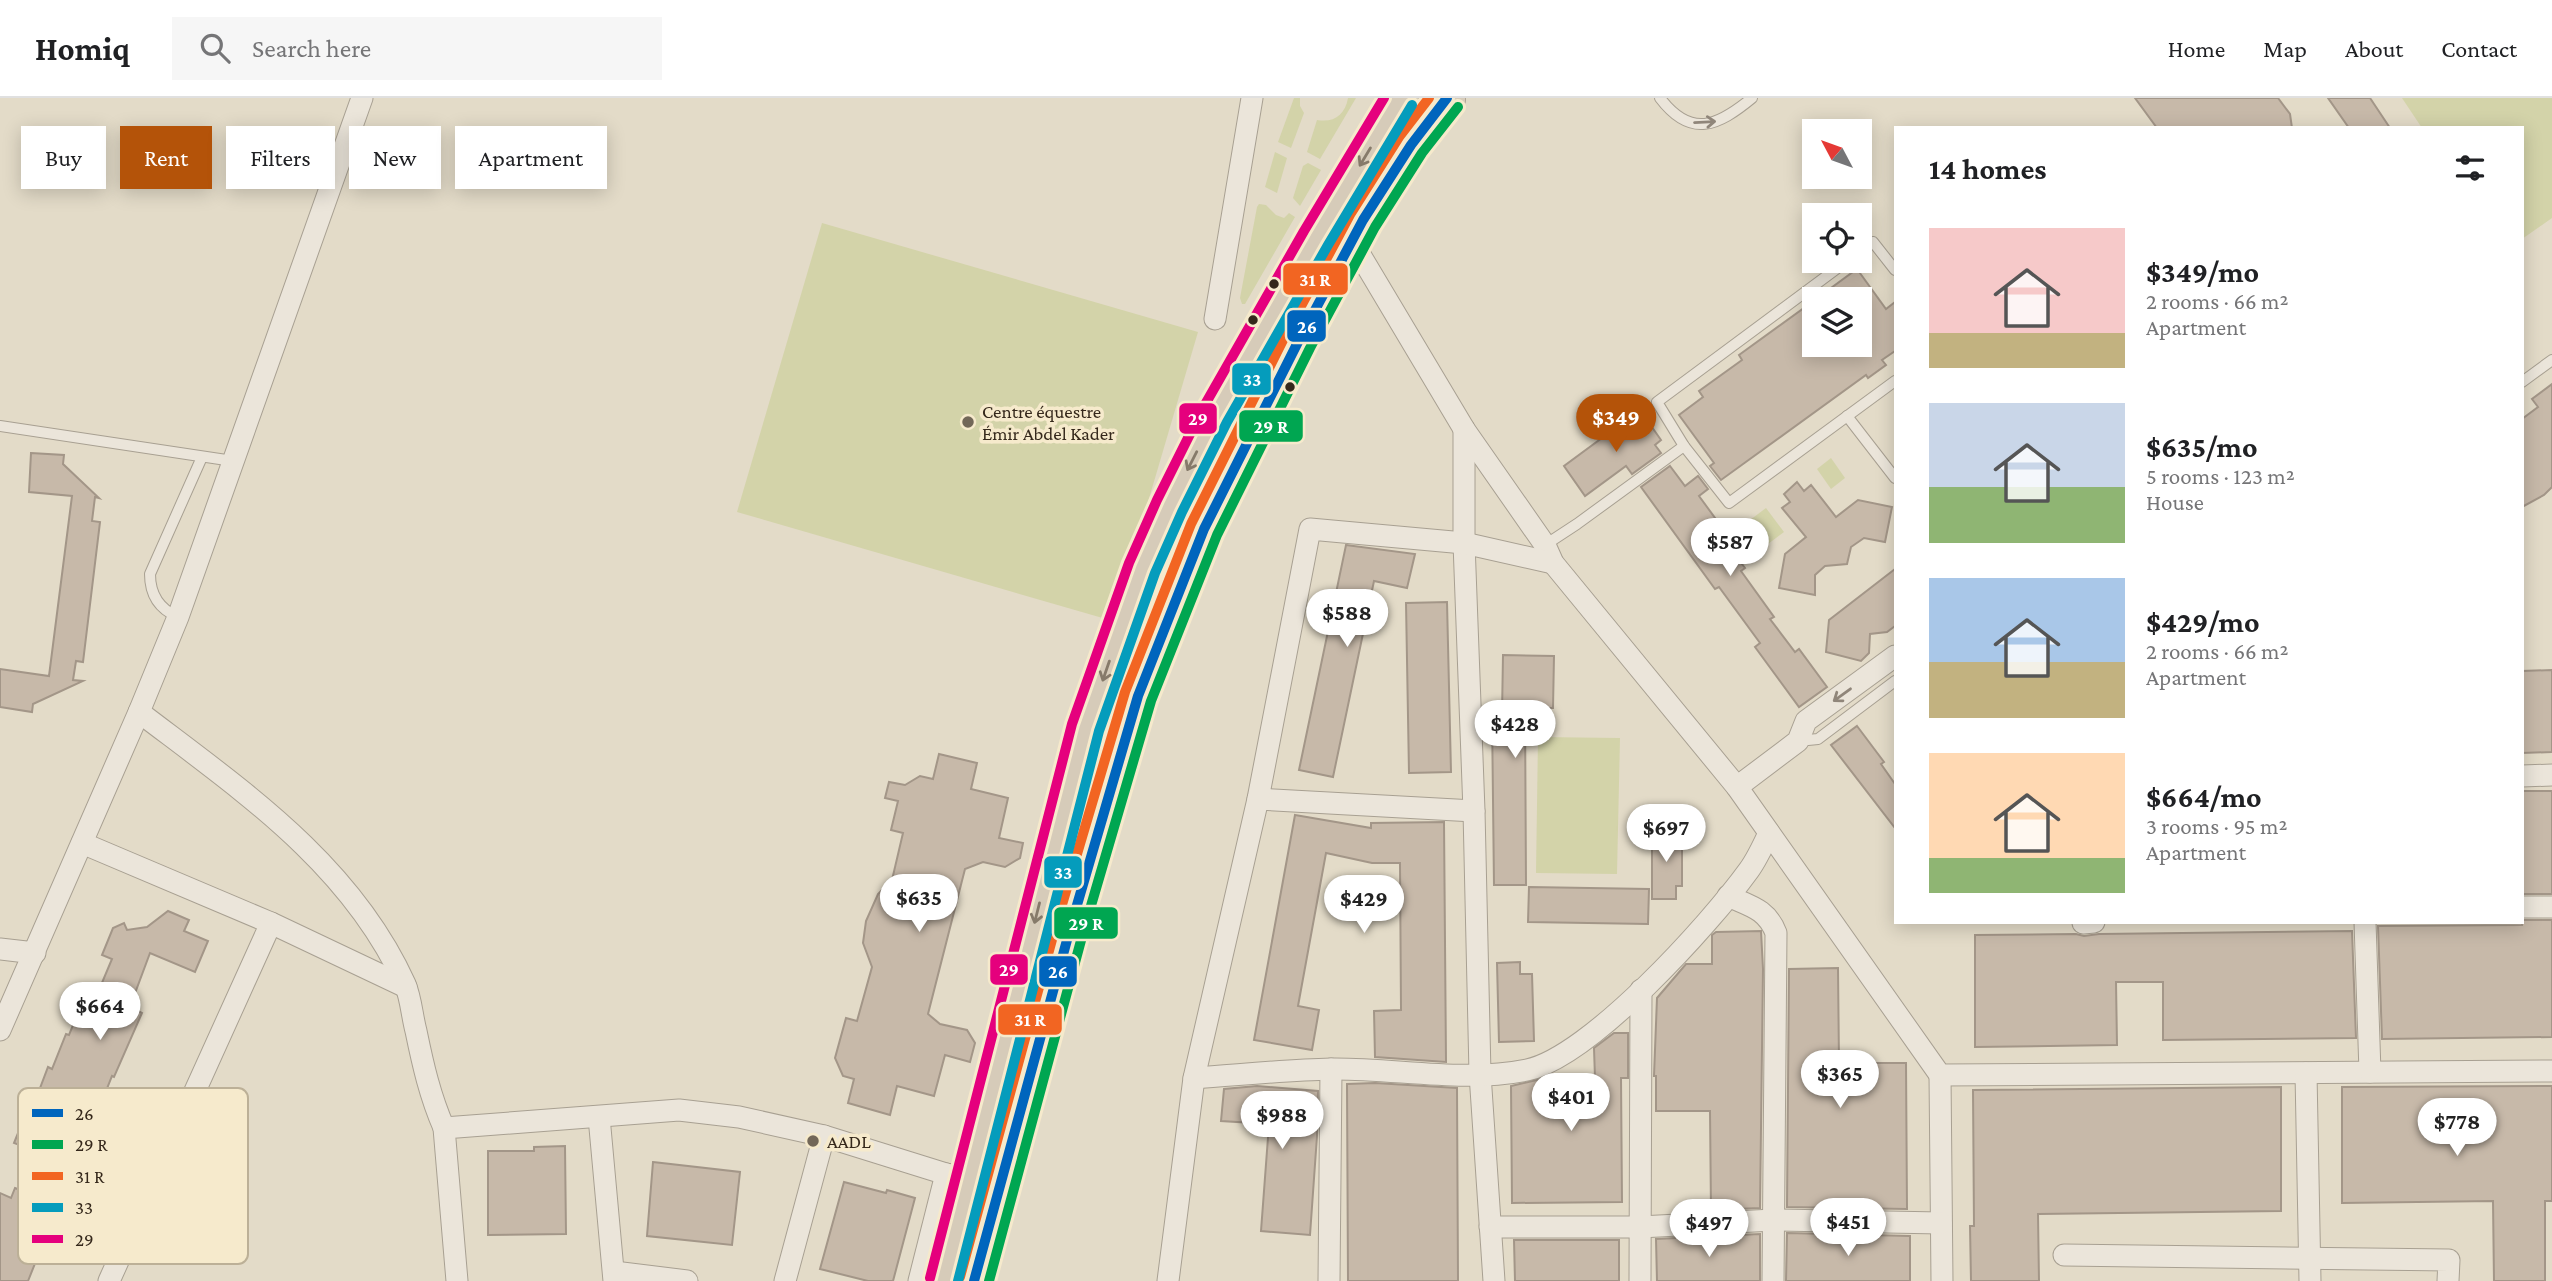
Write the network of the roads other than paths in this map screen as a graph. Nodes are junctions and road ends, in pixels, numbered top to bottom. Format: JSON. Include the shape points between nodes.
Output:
{"nodes":[{"id":1,"x":362,"y":98,"type":"edge"},
{"id":2,"x":1252,"y":98,"type":"edge"},
{"id":3,"x":1400,"y":98,"type":"edge"},
{"id":4,"x":1447,"y":98,"type":"edge"},
{"id":5,"x":1660,"y":98,"type":"edge"},
{"id":6,"x":1752,"y":98,"type":"edge"},
{"id":7,"x":1353,"y":243,"type":"junction"},
{"id":8,"x":1872,"y":243,"type":"edge"},
{"id":9,"x":1894,"y":269,"type":"edge"},
{"id":10,"x":1831,"y":273,"type":"edge"},
{"id":11,"x":1215,"y":319,"type":"dead end"},
{"id":12,"x":2552,"y":360,"type":"edge"},
{"id":13,"x":2524,"y":381,"type":"edge"},
{"id":14,"x":1894,"y":382,"type":"edge"},
{"id":15,"x":1847,"y":416,"type":"junction"},
{"id":16,"x":0,"y":426,"type":"edge"},
{"id":17,"x":1464,"y":429,"type":"junction"},
{"id":18,"x":1684,"y":446,"type":"junction"},
{"id":19,"x":202,"y":457,"type":"junction"},
{"id":20,"x":233,"y":461,"type":"junction"},
{"id":21,"x":1894,"y":477,"type":"edge"},
{"id":22,"x":1464,"y":543,"type":"junction"},
{"id":23,"x":1549,"y":554,"type":"junction"},
{"id":24,"x":178,"y":617,"type":"junction"},
{"id":25,"x":1894,"y":657,"type":"edge"},
{"id":26,"x":1894,"y":682,"type":"edge"},
{"id":27,"x":139,"y":712,"type":"junction"},
{"id":28,"x":1798,"y":741,"type":"junction"},
{"id":29,"x":2552,"y":775,"type":"edge"},
{"id":30,"x":2524,"y":776,"type":"edge"},
{"id":31,"x":1737,"y":788,"type":"junction"},
{"id":32,"x":1258,"y":799,"type":"junction"},
{"id":33,"x":1474,"y":811,"type":"junction"},
{"id":34,"x":1769,"y":833,"type":"junction"},
{"id":35,"x":82,"y":843,"type":"junction"},
{"id":36,"x":1728,"y":896,"type":"junction"},
{"id":37,"x":2524,"y":907,"type":"edge"},
{"id":38,"x":2552,"y":907,"type":"edge"},
{"id":39,"x":271,"y":923,"type":"junction"},
{"id":40,"x":2365,"y":924,"type":"edge"},
{"id":41,"x":0,"y":949,"type":"edge"},
{"id":42,"x":35,"y":953,"type":"junction"},
{"id":43,"x":406,"y":987,"type":"junction"},
{"id":44,"x":1641,"y":990,"type":"junction"},
{"id":45,"x":0,"y":1030,"type":"edge"},
{"id":46,"x":1331,"y":1069,"type":"junction"},
{"id":47,"x":2552,"y":1071,"type":"edge"},
{"id":48,"x":2370,"y":1072,"type":"junction"},
{"id":49,"x":2306,"y":1073,"type":"junction"},
{"id":50,"x":1480,"y":1074,"type":"junction"},
{"id":51,"x":1940,"y":1075,"type":"junction"},
{"id":52,"x":1194,"y":1078,"type":"junction"},
{"id":53,"x":196,"y":1088,"type":"edge"},
{"id":54,"x":599,"y":1117,"type":"junction"},
{"id":55,"x":444,"y":1128,"type":"junction"},
{"id":56,"x":824,"y":1136,"type":"junction"},
{"id":57,"x":959,"y":1176,"type":"junction"},
{"id":58,"x":1773,"y":1220,"type":"junction"},
{"id":59,"x":1941,"y":1223,"type":"junction"},
{"id":60,"x":1490,"y":1227,"type":"junction"},
{"id":61,"x":1640,"y":1227,"type":"junction"},
{"id":62,"x":2064,"y":1255,"type":"dead end"},
{"id":63,"x":117,"y":1264,"type":"edge"},
{"id":64,"x":2310,"y":1271,"type":"edge"},
{"id":65,"x":614,"y":1277,"type":"edge"},
{"id":66,"x":109,"y":1281,"type":"edge"},
{"id":67,"x":457,"y":1281,"type":"edge"},
{"id":68,"x":687,"y":1281,"type":"edge"},
{"id":69,"x":785,"y":1281,"type":"edge"},
{"id":70,"x":919,"y":1281,"type":"edge"},
{"id":71,"x":944,"y":1281,"type":"edge"},
{"id":72,"x":974,"y":1281,"type":"edge"},
{"id":73,"x":1168,"y":1281,"type":"edge"},
{"id":74,"x":1329,"y":1281,"type":"edge"},
{"id":75,"x":1494,"y":1281,"type":"edge"},
{"id":76,"x":1640,"y":1281,"type":"edge"},
{"id":77,"x":1773,"y":1281,"type":"edge"},
{"id":78,"x":1942,"y":1281,"type":"edge"},
{"id":79,"x":2448,"y":1281,"type":"edge"}],
"edges":[{"from":1,"to":20,"type":"street"},
{"from":2,"to":11,"type":"street"},
{"from":3,"to":57,"type":"highway","one_way":true,"via":[[1215,415],[1142,569],[1086,727]]},
{"from":4,"to":7,"type":"highway","via":[[1411,145]]},
{"from":5,"to":6,"type":"lane","one_way":true,"via":[[1681,118],[1701,124],[1722,120]]},
{"from":7,"to":17,"type":"street"},
{"from":7,"to":72,"type":"highway","via":[[1204,529],[1138,696]]},
{"from":8,"to":9,"type":"lane"},
{"from":10,"to":18,"type":"lane","via":[[1657,402]]},
{"from":12,"to":13,"type":"lane"},
{"from":14,"to":15,"type":"lane"},
{"from":15,"to":18,"type":"lane","via":[[1729,503]]},
{"from":15,"to":21,"type":"lane"},
{"from":16,"to":19,"type":"lane"},
{"from":17,"to":22,"type":"street"},
{"from":17,"to":23,"type":"street"},
{"from":18,"to":23,"type":"lane"},
{"from":19,"to":20,"type":"lane"},
{"from":19,"to":24,"type":"lane","via":[[150,574],[159,605]]},
{"from":20,"to":24,"type":"street"},
{"from":22,"to":23,"type":"street"},
{"from":22,"to":32,"type":"street","via":[[1310,529]]},
{"from":22,"to":33,"type":"street"},
{"from":23,"to":31,"type":"street"},
{"from":24,"to":27,"type":"street"},
{"from":25,"to":28,"type":"street","one_way":true,"via":[[1806,721]]},
{"from":26,"to":28,"type":"lane","via":[[1818,739]]},
{"from":27,"to":35,"type":"street"},
{"from":27,"to":43,"type":"street","via":[[262,806],[341,881],[377,932]]},
{"from":28,"to":31,"type":"street"},
{"from":29,"to":30,"type":"street"},
{"from":31,"to":34,"type":"street"},
{"from":32,"to":33,"type":"street"},
{"from":32,"to":52,"type":"street"},
{"from":33,"to":50,"type":"street"},
{"from":34,"to":36,"type":"street","via":[[1750,869]]},
{"from":34,"to":51,"type":"street"},
{"from":35,"to":39,"type":"street"},
{"from":35,"to":42,"type":"street"},
{"from":36,"to":44,"type":"street"},
{"from":36,"to":58,"type":"street","via":[[1771,919],[1776,933]]},
{"from":37,"to":38,"type":"street"},
{"from":39,"to":43,"type":"street"},
{"from":39,"to":53,"type":"street"},
{"from":40,"to":48,"type":"street"},
{"from":41,"to":42,"type":"street"},
{"from":42,"to":45,"type":"street"},
{"from":43,"to":55,"type":"street","via":[[431,1098]]},
{"from":44,"to":50,"type":"street","via":[[1579,1045],[1555,1060],[1528,1070]]},
{"from":44,"to":61,"type":"street"},
{"from":46,"to":50,"type":"street"},
{"from":46,"to":52,"type":"street"},
{"from":46,"to":74,"type":"street"},
{"from":47,"to":48,"type":"street"},
{"from":48,"to":49,"type":"street"},
{"from":49,"to":51,"type":"street"},
{"from":49,"to":64,"type":"street"},
{"from":50,"to":60,"type":"street"},
{"from":51,"to":59,"type":"street"},
{"from":52,"to":73,"type":"street"},
{"from":54,"to":55,"type":"street"},
{"from":54,"to":56,"type":"street","via":[[679,1110],[739,1117]]},
{"from":54,"to":65,"type":"street"},
{"from":55,"to":67,"type":"street"},
{"from":56,"to":57,"type":"street"},
{"from":56,"to":69,"type":"street"},
{"from":57,"to":70,"type":"street"},
{"from":57,"to":71,"type":"highway"},
{"from":58,"to":59,"type":"street"},
{"from":58,"to":61,"type":"street"},
{"from":58,"to":77,"type":"street"},
{"from":59,"to":78,"type":"street"},
{"from":60,"to":61,"type":"street"},
{"from":60,"to":75,"type":"street"},
{"from":61,"to":76,"type":"street"},
{"from":62,"to":64,"type":"street"},
{"from":63,"to":66,"type":"street"},
{"from":64,"to":79,"type":"street","via":[[2449,1260]]},
{"from":65,"to":68,"type":"street"}]}
